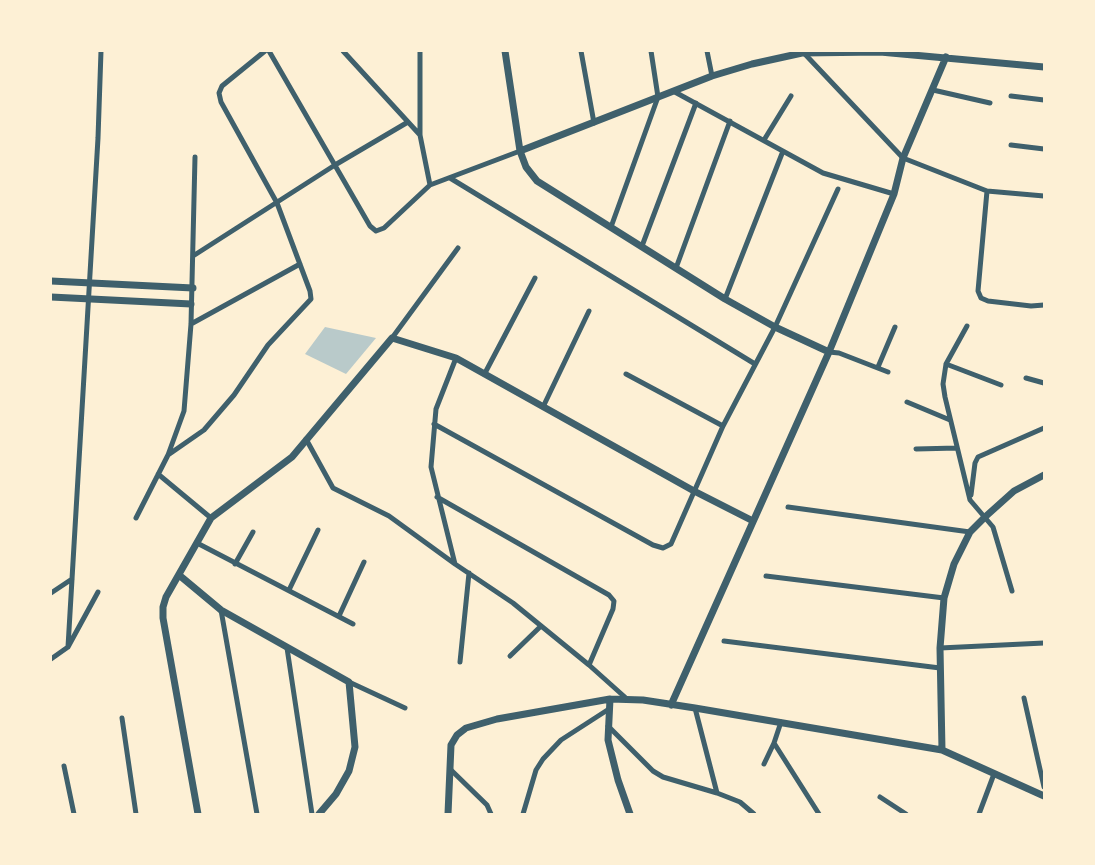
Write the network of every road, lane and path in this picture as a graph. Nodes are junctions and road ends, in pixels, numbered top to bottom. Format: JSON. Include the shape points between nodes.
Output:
{"nodes":[{"id":1,"x":101,"y":51,"type":"edge"},
{"id":2,"x":265,"y":51,"type":"edge"},
{"id":3,"x":420,"y":51,"type":"edge"},
{"id":4,"x":505,"y":51,"type":"edge"},
{"id":5,"x":581,"y":51,"type":"edge"},
{"id":6,"x":651,"y":51,"type":"edge"},
{"id":7,"x":707,"y":51,"type":"edge"},
{"id":8,"x":345,"y":52,"type":"edge"},
{"id":9,"x":802,"y":52,"type":"edge"},
{"id":10,"x":879,"y":52,"type":"edge"},
{"id":11,"x":946,"y":57,"type":"junction"},
{"id":12,"x":1044,"y":67,"type":"edge"},
{"id":13,"x":712,"y":76,"type":"junction"},
{"id":14,"x":933,"y":90,"type":"junction"},
{"id":15,"x":673,"y":91,"type":"junction"},
{"id":16,"x":792,"y":96,"type":"dead end"},
{"id":17,"x":1011,"y":96,"type":"dead end"},
{"id":18,"x":658,"y":97,"type":"junction"},
{"id":19,"x":1044,"y":100,"type":"edge"},
{"id":20,"x":696,"y":103,"type":"junction"},
{"id":21,"x":990,"y":103,"type":"dead end"},
{"id":22,"x":730,"y":121,"type":"junction"},
{"id":23,"x":408,"y":122,"type":"junction"},
{"id":24,"x":594,"y":123,"type":"junction"},
{"id":25,"x":420,"y":135,"type":"junction"},
{"id":26,"x":764,"y":140,"type":"junction"},
{"id":27,"x":1011,"y":145,"type":"dead end"},
{"id":28,"x":1044,"y":149,"type":"edge"},
{"id":29,"x":520,"y":151,"type":"junction"},
{"id":30,"x":783,"y":151,"type":"junction"},
{"id":31,"x":195,"y":156,"type":"dead end"},
{"id":32,"x":903,"y":158,"type":"junction"},
{"id":33,"x":335,"y":165,"type":"junction"},
{"id":34,"x":450,"y":178,"type":"junction"},
{"id":35,"x":430,"y":185,"type":"junction"},
{"id":36,"x":838,"y":189,"type":"dead end"},
{"id":37,"x":987,"y":191,"type":"junction"},
{"id":38,"x":894,"y":194,"type":"junction"},
{"id":39,"x":1044,"y":196,"type":"edge"},
{"id":40,"x":277,"y":203,"type":"junction"},
{"id":41,"x":611,"y":227,"type":"junction"},
{"id":42,"x":642,"y":246,"type":"junction"},
{"id":43,"x":458,"y":248,"type":"dead end"},
{"id":44,"x":193,"y":255,"type":"junction"},
{"id":45,"x":300,"y":264,"type":"junction"},
{"id":46,"x":676,"y":268,"type":"junction"},
{"id":47,"x":535,"y":278,"type":"dead end"},
{"id":48,"x":51,"y":281,"type":"edge"},
{"id":49,"x":89,"y":283,"type":"junction"},
{"id":50,"x":193,"y":288,"type":"junction"},
{"id":51,"x":51,"y":297,"type":"edge"},
{"id":52,"x":725,"y":299,"type":"junction"},
{"id":53,"x":88,"y":300,"type":"junction"},
{"id":54,"x":192,"y":304,"type":"junction"},
{"id":55,"x":1044,"y":304,"type":"edge"},
{"id":56,"x":589,"y":311,"type":"dead end"},
{"id":57,"x":191,"y":324,"type":"junction"},
{"id":58,"x":967,"y":326,"type":"dead end"},
{"id":59,"x":775,"y":327,"type":"junction"},
{"id":60,"x":895,"y":327,"type":"dead end"},
{"id":61,"x":392,"y":338,"type":"junction"},
{"id":62,"x":829,"y":352,"type":"junction"},
{"id":63,"x":456,"y":358,"type":"junction"},
{"id":64,"x":755,"y":364,"type":"junction"},
{"id":65,"x":946,"y":364,"type":"junction"},
{"id":66,"x":878,"y":367,"type":"junction"},
{"id":67,"x":888,"y":372,"type":"dead end"},
{"id":68,"x":485,"y":374,"type":"junction"},
{"id":69,"x":626,"y":374,"type":"dead end"},
{"id":70,"x":1026,"y":378,"type":"dead end"},
{"id":71,"x":1044,"y":383,"type":"edge"},
{"id":72,"x":1001,"y":385,"type":"dead end"},
{"id":73,"x":907,"y":402,"type":"dead end"},
{"id":74,"x":543,"y":407,"type":"junction"},
{"id":75,"x":950,"y":420,"type":"junction"},
{"id":76,"x":434,"y":424,"type":"junction"},
{"id":77,"x":723,"y":426,"type":"junction"},
{"id":78,"x":1044,"y":428,"type":"edge"},
{"id":79,"x":306,"y":440,"type":"junction"},
{"id":80,"x":957,"y":448,"type":"junction"},
{"id":81,"x":916,"y":449,"type":"dead end"},
{"id":82,"x":168,"y":454,"type":"junction"},
{"id":83,"x":158,"y":474,"type":"junction"},
{"id":84,"x":1043,"y":478,"type":"edge"},
{"id":85,"x":694,"y":491,"type":"junction"},
{"id":86,"x":437,"y":497,"type":"junction"},
{"id":87,"x":970,"y":500,"type":"junction"},
{"id":88,"x":788,"y":507,"type":"dead end"},
{"id":89,"x":985,"y":517,"type":"junction"},
{"id":90,"x":136,"y":518,"type":"dead end"},
{"id":91,"x":211,"y":518,"type":"junction"},
{"id":92,"x":753,"y":521,"type":"junction"},
{"id":93,"x":318,"y":531,"type":"dead end"},
{"id":94,"x":253,"y":532,"type":"dead end"},
{"id":95,"x":970,"y":532,"type":"junction"},
{"id":96,"x":197,"y":543,"type":"junction"},
{"id":97,"x":364,"y":562,"type":"dead end"},
{"id":98,"x":235,"y":564,"type":"junction"},
{"id":99,"x":455,"y":564,"type":"junction"},
{"id":100,"x":469,"y":573,"type":"junction"},
{"id":101,"x":179,"y":575,"type":"junction"},
{"id":102,"x":766,"y":576,"type":"dead end"},
{"id":103,"x":72,"y":579,"type":"junction"},
{"id":104,"x":289,"y":590,"type":"junction"},
{"id":105,"x":1012,"y":591,"type":"dead end"},
{"id":106,"x":98,"y":592,"type":"dead end"},
{"id":107,"x":51,"y":593,"type":"edge"},
{"id":108,"x":944,"y":598,"type":"junction"},
{"id":109,"x":221,"y":610,"type":"junction"},
{"id":110,"x":339,"y":616,"type":"junction"},
{"id":111,"x":353,"y":624,"type":"dead end"},
{"id":112,"x":541,"y":626,"type":"junction"},
{"id":113,"x":724,"y":640,"type":"dead end"},
{"id":114,"x":1044,"y":643,"type":"edge"},
{"id":115,"x":68,"y":647,"type":"junction"},
{"id":116,"x":286,"y":648,"type":"junction"},
{"id":117,"x":940,"y":648,"type":"junction"},
{"id":118,"x":510,"y":656,"type":"dead end"},
{"id":119,"x":51,"y":659,"type":"edge"},
{"id":120,"x":460,"y":662,"type":"dead end"},
{"id":121,"x":589,"y":665,"type":"junction"},
{"id":122,"x":940,"y":668,"type":"junction"},
{"id":123,"x":349,"y":682,"type":"junction"},
{"id":124,"x":1024,"y":698,"type":"dead end"},
{"id":125,"x":610,"y":699,"type":"junction"},
{"id":126,"x":627,"y":699,"type":"junction"},
{"id":127,"x":671,"y":705,"type":"junction"},
{"id":128,"x":405,"y":708,"type":"dead end"},
{"id":129,"x":695,"y":708,"type":"junction"},
{"id":130,"x":609,"y":709,"type":"junction"},
{"id":131,"x":122,"y":718,"type":"dead end"},
{"id":132,"x":782,"y":722,"type":"junction"},
{"id":133,"x":608,"y":726,"type":"junction"},
{"id":134,"x":774,"y":743,"type":"junction"},
{"id":135,"x":942,"y":750,"type":"junction"},
{"id":136,"x":764,"y":764,"type":"dead end"},
{"id":137,"x":64,"y":766,"type":"dead end"},
{"id":138,"x":450,"y":769,"type":"junction"},
{"id":139,"x":994,"y":774,"type":"junction"},
{"id":140,"x":1044,"y":788,"type":"edge"},
{"id":141,"x":717,"y":793,"type":"junction"},
{"id":142,"x":1044,"y":796,"type":"edge"},
{"id":143,"x":880,"y":797,"type":"dead end"},
{"id":144,"x":74,"y":814,"type":"edge"},
{"id":145,"x":136,"y":814,"type":"edge"},
{"id":146,"x":198,"y":814,"type":"edge"},
{"id":147,"x":257,"y":814,"type":"edge"},
{"id":148,"x":312,"y":814,"type":"edge"},
{"id":149,"x":319,"y":814,"type":"edge"},
{"id":150,"x":448,"y":814,"type":"edge"},
{"id":151,"x":491,"y":814,"type":"edge"},
{"id":152,"x":523,"y":814,"type":"edge"},
{"id":153,"x":630,"y":814,"type":"edge"},
{"id":154,"x":754,"y":814,"type":"edge"},
{"id":155,"x":819,"y":814,"type":"edge"},
{"id":156,"x":906,"y":814,"type":"edge"},
{"id":157,"x":979,"y":814,"type":"edge"}],
"edges":[{"from":1,"to":49,"type":"street"},
{"from":2,"to":33,"type":"street"},
{"from":2,"to":40,"type":"street","via":[[222,86],[219,93]]},
{"from":3,"to":25,"type":"street"},
{"from":4,"to":29,"type":"street"},
{"from":5,"to":24,"type":"street"},
{"from":6,"to":18,"type":"street"},
{"from":7,"to":13,"type":"street"},
{"from":8,"to":23,"type":"street"},
{"from":9,"to":10,"type":"street"},
{"from":9,"to":13,"type":"street"},
{"from":9,"to":32,"type":"street"},
{"from":10,"to":11,"type":"street"},
{"from":11,"to":12,"type":"street"},
{"from":11,"to":14,"type":"street"},
{"from":13,"to":15,"type":"street"},
{"from":14,"to":21,"type":"street"},
{"from":14,"to":32,"type":"street"},
{"from":15,"to":18,"type":"street"},
{"from":15,"to":20,"type":"street"},
{"from":16,"to":26,"type":"street"},
{"from":17,"to":19,"type":"street"},
{"from":18,"to":24,"type":"street"},
{"from":18,"to":41,"type":"street"},
{"from":20,"to":22,"type":"street"},
{"from":20,"to":42,"type":"street"},
{"from":22,"to":26,"type":"street"},
{"from":22,"to":46,"type":"street"},
{"from":23,"to":25,"type":"street"},
{"from":23,"to":33,"type":"street"},
{"from":24,"to":29,"type":"street"},
{"from":25,"to":35,"type":"street"},
{"from":26,"to":30,"type":"street"},
{"from":27,"to":28,"type":"street"},
{"from":29,"to":34,"type":"street"},
{"from":29,"to":41,"type":"street","via":[[537,181]]},
{"from":30,"to":38,"type":"street","via":[[823,173]]},
{"from":30,"to":52,"type":"street"},
{"from":31,"to":44,"type":"street"},
{"from":32,"to":37,"type":"street"},
{"from":32,"to":38,"type":"street"},
{"from":33,"to":35,"type":"street","via":[[376,231]]},
{"from":33,"to":40,"type":"street"},
{"from":34,"to":35,"type":"street"},
{"from":34,"to":64,"type":"street"},
{"from":36,"to":59,"type":"street"},
{"from":37,"to":39,"type":"street"},
{"from":37,"to":55,"type":"street","via":[[978,291],[981,298],[1031,306]]},
{"from":38,"to":62,"type":"street"},
{"from":40,"to":44,"type":"street"},
{"from":40,"to":45,"type":"street"},
{"from":41,"to":42,"type":"street"},
{"from":42,"to":46,"type":"street"},
{"from":43,"to":61,"type":"street"},
{"from":44,"to":50,"type":"street"},
{"from":45,"to":57,"type":"street"},
{"from":45,"to":82,"type":"street","via":[[310,291],[308,304],[268,345],[204,430]]},
{"from":46,"to":52,"type":"street"},
{"from":47,"to":68,"type":"street"},
{"from":48,"to":49,"type":"street"},
{"from":49,"to":50,"type":"street"},
{"from":49,"to":53,"type":"street"},
{"from":50,"to":54,"type":"street"},
{"from":51,"to":53,"type":"street"},
{"from":52,"to":59,"type":"street"},
{"from":53,"to":54,"type":"street"},
{"from":53,"to":103,"type":"street"},
{"from":54,"to":57,"type":"street"},
{"from":56,"to":74,"type":"street"},
{"from":57,"to":82,"type":"street","via":[[184,411]]},
{"from":58,"to":65,"type":"street"},
{"from":59,"to":62,"type":"street"},
{"from":59,"to":64,"type":"street"},
{"from":60,"to":66,"type":"street"},
{"from":61,"to":63,"type":"street"},
{"from":61,"to":79,"type":"street"},
{"from":62,"to":66,"type":"street"},
{"from":62,"to":92,"type":"street"},
{"from":63,"to":68,"type":"street"},
{"from":63,"to":76,"type":"street"},
{"from":64,"to":77,"type":"street"},
{"from":65,"to":72,"type":"street"},
{"from":65,"to":75,"type":"street","via":[[943,384]]},
{"from":66,"to":67,"type":"street"},
{"from":68,"to":74,"type":"street"},
{"from":69,"to":77,"type":"street"},
{"from":70,"to":71,"type":"street"},
{"from":73,"to":75,"type":"street"},
{"from":74,"to":85,"type":"street"},
{"from":75,"to":80,"type":"street"},
{"from":76,"to":85,"type":"street","via":[[663,548],[671,544]]},
{"from":76,"to":86,"type":"street","via":[[431,466]]},
{"from":77,"to":85,"type":"street"},
{"from":78,"to":87,"type":"street","via":[[978,457]]},
{"from":79,"to":91,"type":"street","via":[[292,457]]},
{"from":79,"to":99,"type":"street","via":[[333,488],[389,516]]},
{"from":80,"to":81,"type":"street"},
{"from":80,"to":87,"type":"street"},
{"from":82,"to":83,"type":"street"},
{"from":83,"to":90,"type":"street"},
{"from":83,"to":91,"type":"street"},
{"from":84,"to":89,"type":"street","via":[[1014,491]]},
{"from":85,"to":92,"type":"street"},
{"from":86,"to":99,"type":"street"},
{"from":86,"to":121,"type":"street","via":[[609,595],[614,601],[613,609]]},
{"from":87,"to":89,"type":"street"},
{"from":88,"to":95,"type":"street"},
{"from":89,"to":95,"type":"street"},
{"from":89,"to":105,"type":"street","via":[[993,527]]},
{"from":91,"to":96,"type":"street"},
{"from":92,"to":127,"type":"street"},
{"from":93,"to":104,"type":"street"},
{"from":94,"to":98,"type":"street"},
{"from":95,"to":108,"type":"street","via":[[954,564]]},
{"from":96,"to":98,"type":"street"},
{"from":96,"to":101,"type":"street"},
{"from":97,"to":110,"type":"street"},
{"from":98,"to":104,"type":"street"},
{"from":99,"to":100,"type":"street"},
{"from":100,"to":112,"type":"street"},
{"from":100,"to":120,"type":"street"},
{"from":101,"to":109,"type":"street"},
{"from":101,"to":146,"type":"street","via":[[163,607],[163,618]]},
{"from":102,"to":108,"type":"street"},
{"from":103,"to":107,"type":"street"},
{"from":103,"to":115,"type":"street"},
{"from":104,"to":110,"type":"street"},
{"from":106,"to":115,"type":"street"},
{"from":108,"to":117,"type":"street"},
{"from":109,"to":116,"type":"street"},
{"from":109,"to":147,"type":"street"},
{"from":110,"to":111,"type":"street"},
{"from":112,"to":118,"type":"street"},
{"from":112,"to":121,"type":"street"},
{"from":113,"to":122,"type":"street"},
{"from":114,"to":117,"type":"street"},
{"from":115,"to":119,"type":"street"},
{"from":116,"to":123,"type":"street"},
{"from":116,"to":148,"type":"street"},
{"from":117,"to":122,"type":"street"},
{"from":121,"to":126,"type":"street"},
{"from":122,"to":135,"type":"street"},
{"from":123,"to":128,"type":"street"},
{"from":123,"to":149,"type":"street","via":[[355,747],[349,771]]},
{"from":124,"to":140,"type":"street"},
{"from":125,"to":126,"type":"street"},
{"from":125,"to":130,"type":"street"},
{"from":125,"to":138,"type":"street","via":[[466,728],[451,745]]},
{"from":126,"to":127,"type":"street"},
{"from":127,"to":129,"type":"street"},
{"from":129,"to":132,"type":"street"},
{"from":129,"to":141,"type":"street"},
{"from":130,"to":133,"type":"street"},
{"from":130,"to":152,"type":"street","via":[[561,740],[543,759]]},
{"from":131,"to":145,"type":"street"},
{"from":132,"to":134,"type":"street"},
{"from":132,"to":135,"type":"street"},
{"from":133,"to":141,"type":"street","via":[[653,771]]},
{"from":133,"to":153,"type":"street","via":[[608,740]]},
{"from":134,"to":136,"type":"street"},
{"from":134,"to":155,"type":"street"},
{"from":135,"to":139,"type":"street"},
{"from":137,"to":144,"type":"street"},
{"from":138,"to":150,"type":"street"},
{"from":138,"to":151,"type":"street","via":[[488,806]]},
{"from":139,"to":142,"type":"street"},
{"from":139,"to":157,"type":"street"},
{"from":141,"to":154,"type":"street","via":[[740,802]]},
{"from":143,"to":156,"type":"street"}]}
